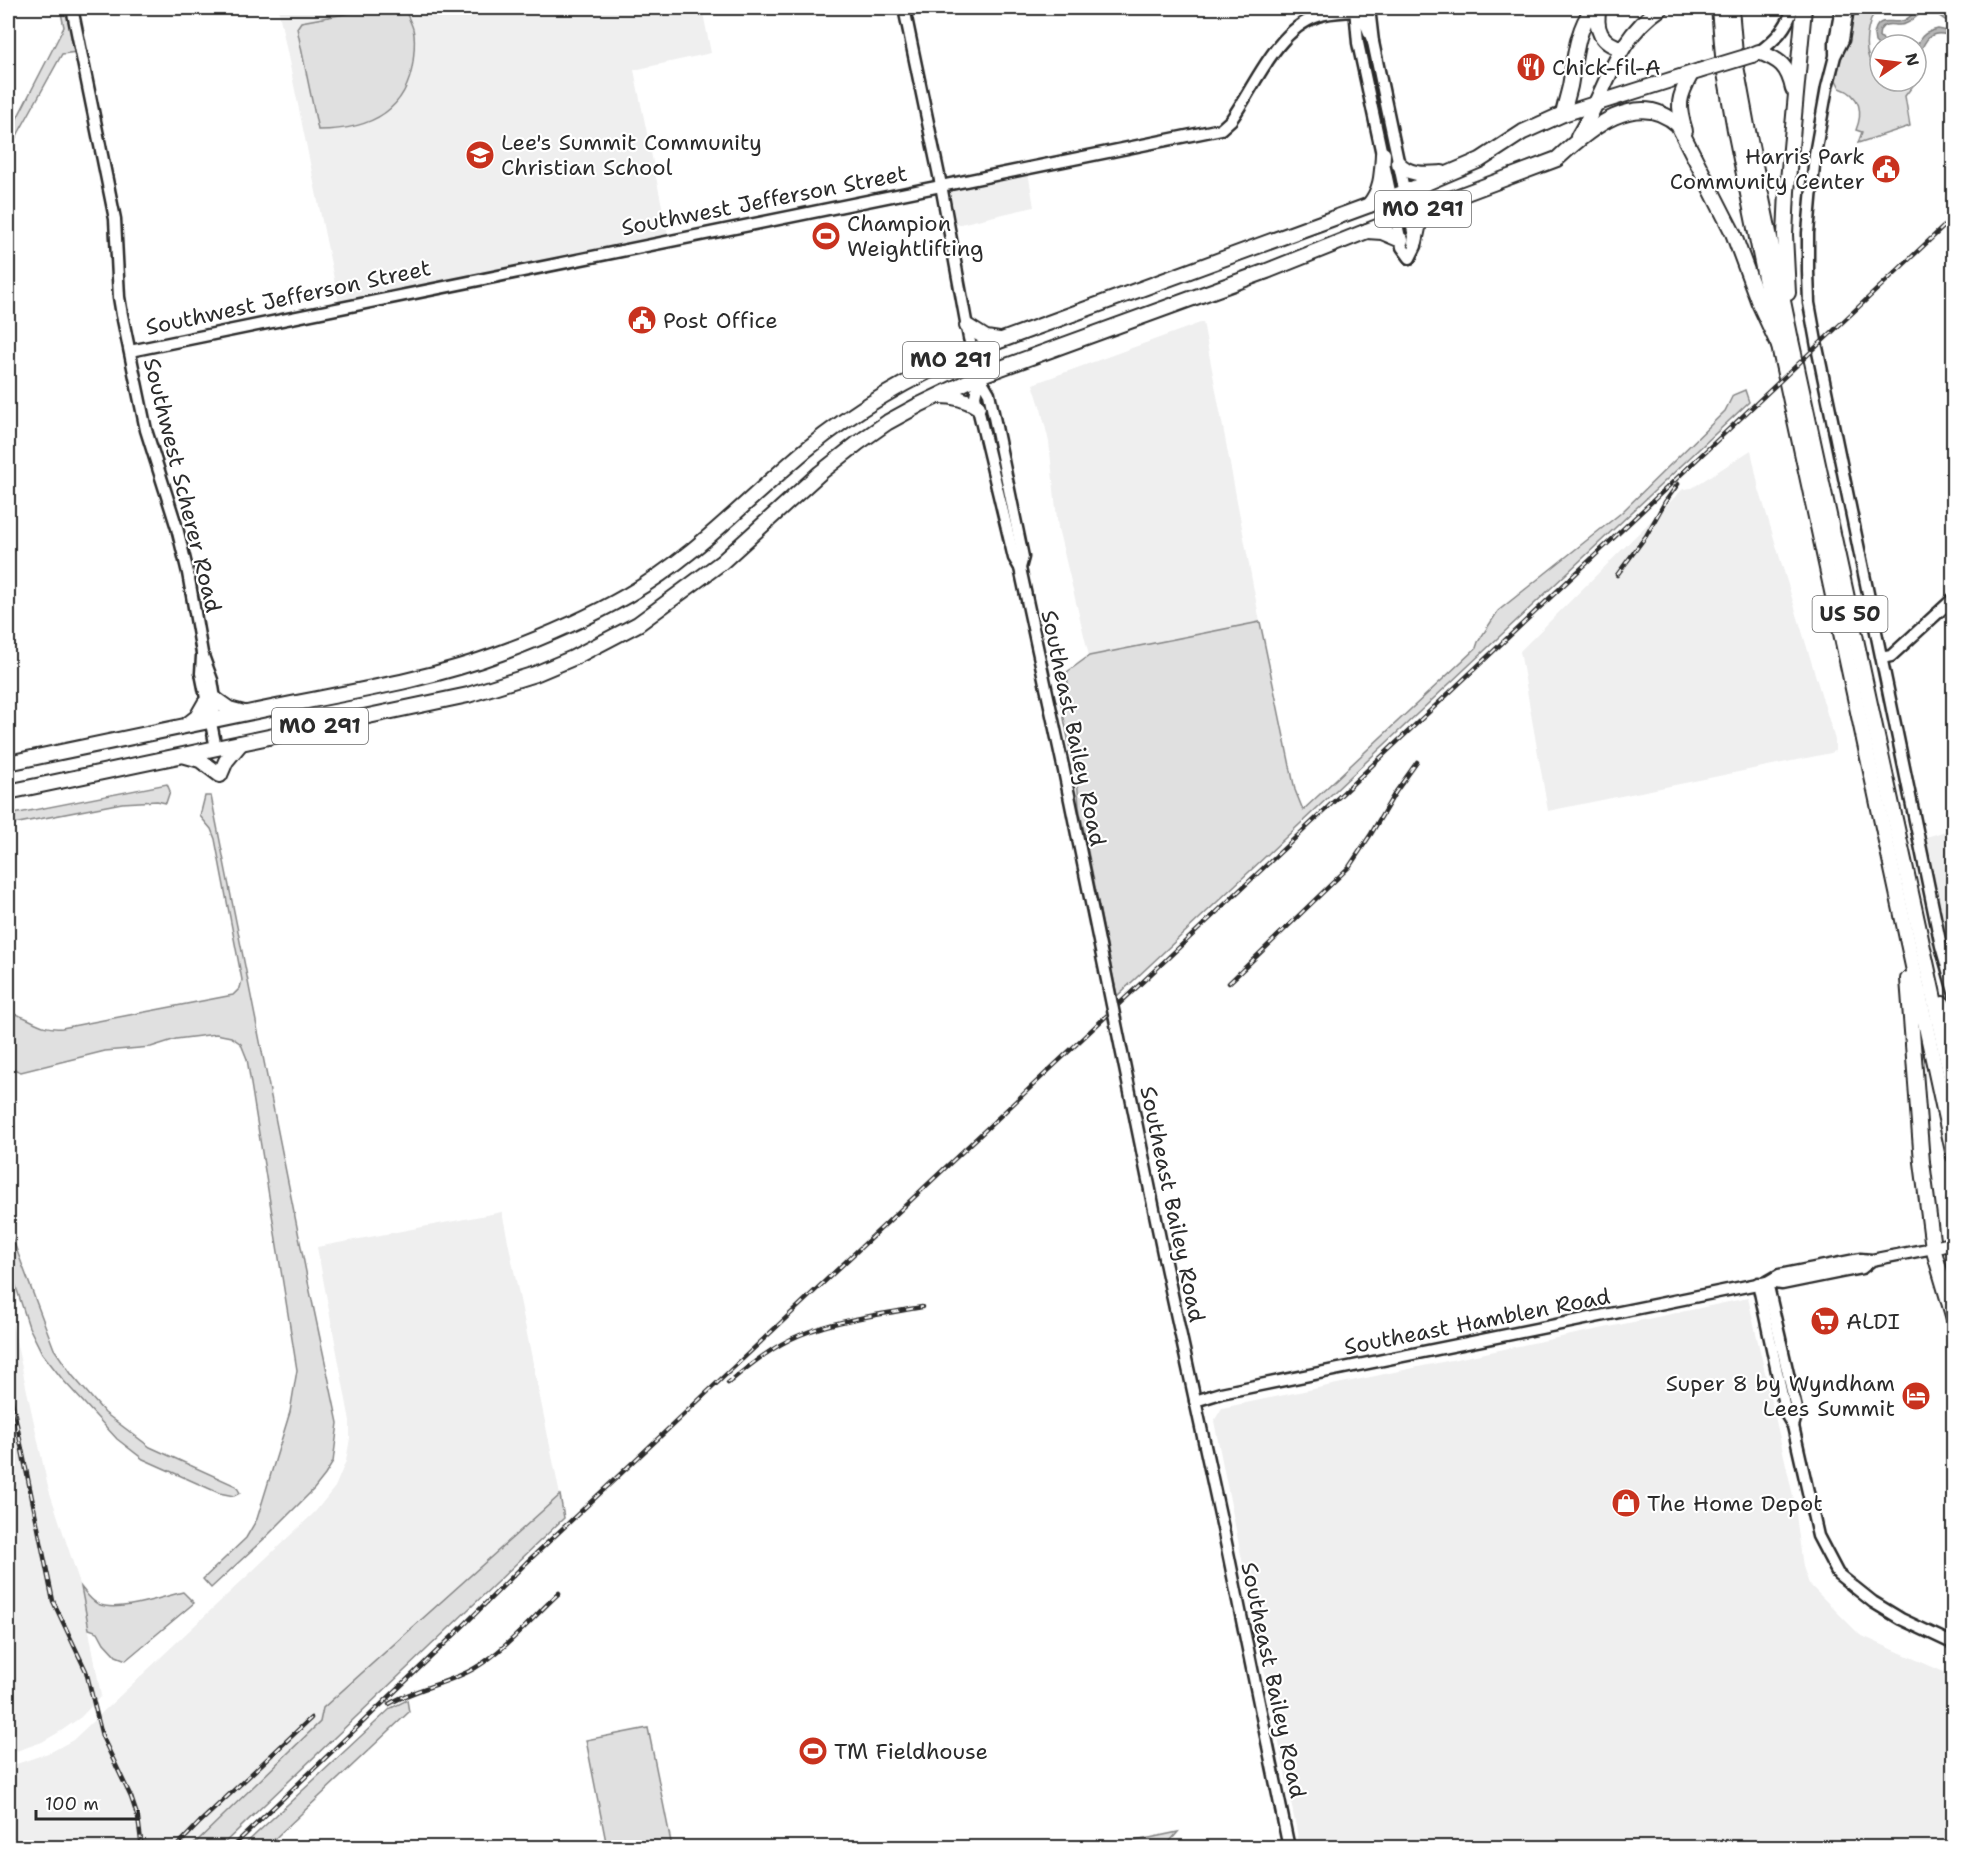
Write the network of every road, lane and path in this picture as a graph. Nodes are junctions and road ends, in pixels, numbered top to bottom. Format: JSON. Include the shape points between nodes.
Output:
{"nodes":[{"id":1,"x":72,"y":8,"type":"edge"},
{"id":2,"x":904,"y":8,"type":"edge"},
{"id":3,"x":1593,"y":8,"type":"edge"},
{"id":4,"x":1599,"y":8,"type":"edge"},
{"id":5,"x":1662,"y":8,"type":"edge"},
{"id":6,"x":1719,"y":8,"type":"edge"},
{"id":7,"x":1731,"y":8,"type":"edge"},
{"id":8,"x":1793,"y":8,"type":"edge"},
{"id":9,"x":1804,"y":8,"type":"edge"},
{"id":10,"x":1841,"y":8,"type":"edge"},
{"id":11,"x":1848,"y":8,"type":"edge"},
{"id":12,"x":1358,"y":9,"type":"edge"},
{"id":13,"x":1370,"y":13,"type":"edge"},
{"id":14,"x":1373,"y":42,"type":"junction"},
{"id":15,"x":1622,"y":48,"type":"junction"},
{"id":16,"x":1755,"y":54,"type":"junction"},
{"id":17,"x":1835,"y":56,"type":"junction"},
{"id":18,"x":1695,"y":73,"type":"junction"},
{"id":19,"x":1795,"y":102,"type":"junction"},
{"id":20,"x":1595,"y":103,"type":"junction"},
{"id":21,"x":1563,"y":114,"type":"junction"},
{"id":22,"x":1575,"y":141,"type":"junction"},
{"id":23,"x":1689,"y":145,"type":"junction"},
{"id":24,"x":1383,"y":154,"type":"junction"},
{"id":25,"x":1398,"y":163,"type":"junction"},
{"id":26,"x":1453,"y":172,"type":"junction"},
{"id":27,"x":941,"y":185,"type":"junction"},
{"id":28,"x":1398,"y":194,"type":"junction"},
{"id":29,"x":1369,"y":205,"type":"junction"},
{"id":30,"x":1409,"y":214,"type":"junction"},
{"id":31,"x":1365,"y":231,"type":"junction"},
{"id":32,"x":1408,"y":241,"type":"junction"},
{"id":33,"x":967,"y":326,"type":"junction"},
{"id":34,"x":1001,"y":340,"type":"junction"},
{"id":35,"x":1785,"y":343,"type":"junction"},
{"id":36,"x":130,"y":351,"type":"junction"},
{"id":37,"x":972,"y":351,"type":"junction"},
{"id":38,"x":979,"y":376,"type":"junction"},
{"id":39,"x":935,"y":397,"type":"junction"},
{"id":40,"x":978,"y":407,"type":"junction"},
{"id":41,"x":1020,"y":568,"type":"junction"},
{"id":42,"x":1953,"y":598,"type":"edge"},
{"id":43,"x":1882,"y":658,"type":"junction"},
{"id":44,"x":210,"y":701,"type":"junction"},
{"id":45,"x":246,"y":713,"type":"junction"},
{"id":46,"x":212,"y":721,"type":"junction"},
{"id":47,"x":184,"y":726,"type":"junction"},
{"id":48,"x":242,"y":743,"type":"junction"},
{"id":49,"x":216,"y":748,"type":"junction"},
{"id":50,"x":184,"y":755,"type":"junction"},
{"id":51,"x":8,"y":763,"type":"edge"},
{"id":52,"x":8,"y":792,"type":"edge"},
{"id":53,"x":1893,"y":881,"type":"junction"},
{"id":54,"x":1910,"y":888,"type":"junction"},
{"id":55,"x":1953,"y":992,"type":"edge"},
{"id":56,"x":1953,"y":1036,"type":"edge"},
{"id":57,"x":1953,"y":1091,"type":"edge"},
{"id":58,"x":1953,"y":1156,"type":"edge"},
{"id":59,"x":1953,"y":1243,"type":"edge"},
{"id":60,"x":1933,"y":1248,"type":"junction"},
{"id":61,"x":1762,"y":1283,"type":"junction"},
{"id":62,"x":1953,"y":1319,"type":"edge"},
{"id":63,"x":1195,"y":1401,"type":"junction"},
{"id":64,"x":1953,"y":1644,"type":"edge"},
{"id":65,"x":1289,"y":1848,"type":"edge"}],
"edges":[{"from":1,"to":36,"type":"street","name":"Southwest Scherer Road","via":[[115,219],[119,297]]},
{"from":2,"to":27,"type":"street","name":"Southeast Bailey Road"},
{"from":3,"to":21,"type":"highway","via":[[1576,42]]},
{"from":4,"to":15,"type":"highway","via":[[1600,34],[1608,43]]},
{"from":5,"to":15,"type":"highway","via":[[1634,30]]},
{"from":6,"to":35,"type":"highway","number":"US 50","via":[[1733,119]]},
{"from":7,"to":35,"type":"highway","number":"US 50","via":[[1736,66]]},
{"from":8,"to":16,"type":"street","via":[[1782,31]]},
{"from":9,"to":19,"type":"highway"},
{"from":10,"to":17,"type":"street"},
{"from":11,"to":17,"type":"street","via":[[1843,40]]},
{"from":12,"to":13,"type":"street","via":[[1366,15]]},
{"from":12,"to":14,"type":"street"},
{"from":12,"to":24,"type":"street","via":[[1358,43]]},
{"from":12,"to":27,"type":"street","name":"Southwest Jefferson Street","via":[[1317,16],[1296,27],[1221,129]]},
{"from":13,"to":14,"type":"street"},
{"from":14,"to":25,"type":"street"},
{"from":15,"to":20,"type":"highway"},
{"from":16,"to":18,"type":"highway","number":"MO 291","bridge":true},
{"from":16,"to":19,"type":"highway","via":[[1777,60],[1789,73]]},
{"from":17,"to":43,"type":"street","via":[[1815,154],[1808,233],[1809,303]]},
{"from":18,"to":20,"type":"highway","number":"MO 291"},
{"from":18,"to":23,"type":"highway","number":"MO 291","via":[[1679,101]]},
{"from":19,"to":35,"type":"highway","via":[[1786,191]]},
{"from":20,"to":21,"type":"highway","number":"MO 291"},
{"from":20,"to":22,"type":"highway"},
{"from":21,"to":26,"type":"highway","number":"MO 291"},
{"from":22,"to":23,"type":"highway","number":"MO 291","via":[[1621,113],[1639,110],[1665,114],[1678,125]]},
{"from":22,"to":30,"type":"highway","number":"MO 291","via":[[1557,159]]},
{"from":23,"to":35,"type":"highway","number":"MO 291","via":[[1733,233],[1759,303]]},
{"from":24,"to":28,"type":"street"},
{"from":24,"to":29,"type":"highway","via":[[1380,185]]},
{"from":25,"to":26,"type":"highway","via":[[1415,173]]},
{"from":25,"to":28,"type":"street"},
{"from":26,"to":28,"type":"highway","number":"MO 291"},
{"from":27,"to":33,"type":"street","name":"Southeast Bailey Road"},
{"from":27,"to":36,"type":"street","name":"Southwest Jefferson Street"},
{"from":28,"to":29,"type":"highway","number":"MO 291"},
{"from":28,"to":30,"type":"street"},
{"from":29,"to":34,"type":"highway","number":"MO 291"},
{"from":30,"to":31,"type":"highway","number":"MO 291"},
{"from":30,"to":32,"type":"highway"},
{"from":30,"to":32,"type":"street"},
{"from":31,"to":32,"type":"highway"},
{"from":31,"to":38,"type":"highway","number":"MO 291"},
{"from":33,"to":34,"type":"highway","via":[[986,338]]},
{"from":33,"to":37,"type":"street","name":"Southeast Bailey Road"},
{"from":34,"to":37,"type":"highway","number":"MO 291"},
{"from":35,"to":53,"type":"highway","number":"US 50"},
{"from":35,"to":54,"type":"highway","number":"US 50"},
{"from":36,"to":44,"type":"street","name":"Southwest Scherer Road","via":[[146,430],[188,573],[202,653],[201,673]]},
{"from":37,"to":38,"type":"street","name":"Southeast Bailey Road"},
{"from":37,"to":45,"type":"highway","number":"MO 291","via":[[906,382],[834,428],[686,556],[615,602],[500,654],[395,682]]},
{"from":38,"to":39,"type":"highway","number":"MO 291"},
{"from":38,"to":40,"type":"street","name":"Southeast Bailey Road","via":[[975,396]]},
{"from":38,"to":41,"type":"street","name":"Southeast Bailey Road","via":[[992,404],[1023,557]]},
{"from":39,"to":40,"type":"highway","via":[[956,397]]},
{"from":39,"to":48,"type":"highway","number":"MO 291","via":[[858,443],[722,562],[638,624],[601,644],[535,674],[490,688]]},
{"from":40,"to":41,"type":"street","name":"Southeast Bailey Road","via":[[1014,558]]},
{"from":41,"to":63,"type":"street","name":"Southeast Bailey Road","bridge":true},
{"from":42,"to":43,"type":"street","via":[[1892,656]]},
{"from":43,"to":55,"type":"street"},
{"from":44,"to":45,"type":"highway"},
{"from":44,"to":46,"type":"street","name":"Southwest Scherer Road"},
{"from":44,"to":47,"type":"highway"},
{"from":45,"to":46,"type":"highway","number":"MO 291"},
{"from":46,"to":47,"type":"highway","number":"MO 291"},
{"from":46,"to":49,"type":"street","name":"Southwest Scherer Road"},
{"from":47,"to":51,"type":"highway","number":"MO 291"},
{"from":48,"to":49,"type":"highway","number":"MO 291"},
{"from":48,"to":50,"type":"highway","via":[[220,775],[200,760]]},
{"from":49,"to":50,"type":"highway","number":"MO 291"},
{"from":50,"to":52,"type":"highway","number":"MO 291"},
{"from":53,"to":58,"type":"highway","number":"US 50"},
{"from":53,"to":60,"type":"highway","via":[[1890,888],[1908,979]]},
{"from":54,"to":56,"type":"highway","via":[[1916,894],[1932,968]]},
{"from":54,"to":57,"type":"highway","number":"US 50"},
{"from":59,"to":60,"type":"main road"},
{"from":60,"to":61,"type":"street","name":"Southeast Hamblen Road","via":[[1779,1275]]},
{"from":60,"to":62,"type":"highway"},
{"from":61,"to":63,"type":"street","name":"Southeast Hamblen Road","via":[[1454,1344]]},
{"from":61,"to":64,"type":"street","via":[[1797,1413],[1793,1426],[1818,1536],[1838,1574],[1873,1602]]},
{"from":63,"to":65,"type":"street","name":"Southeast Bailey Road"}]}
